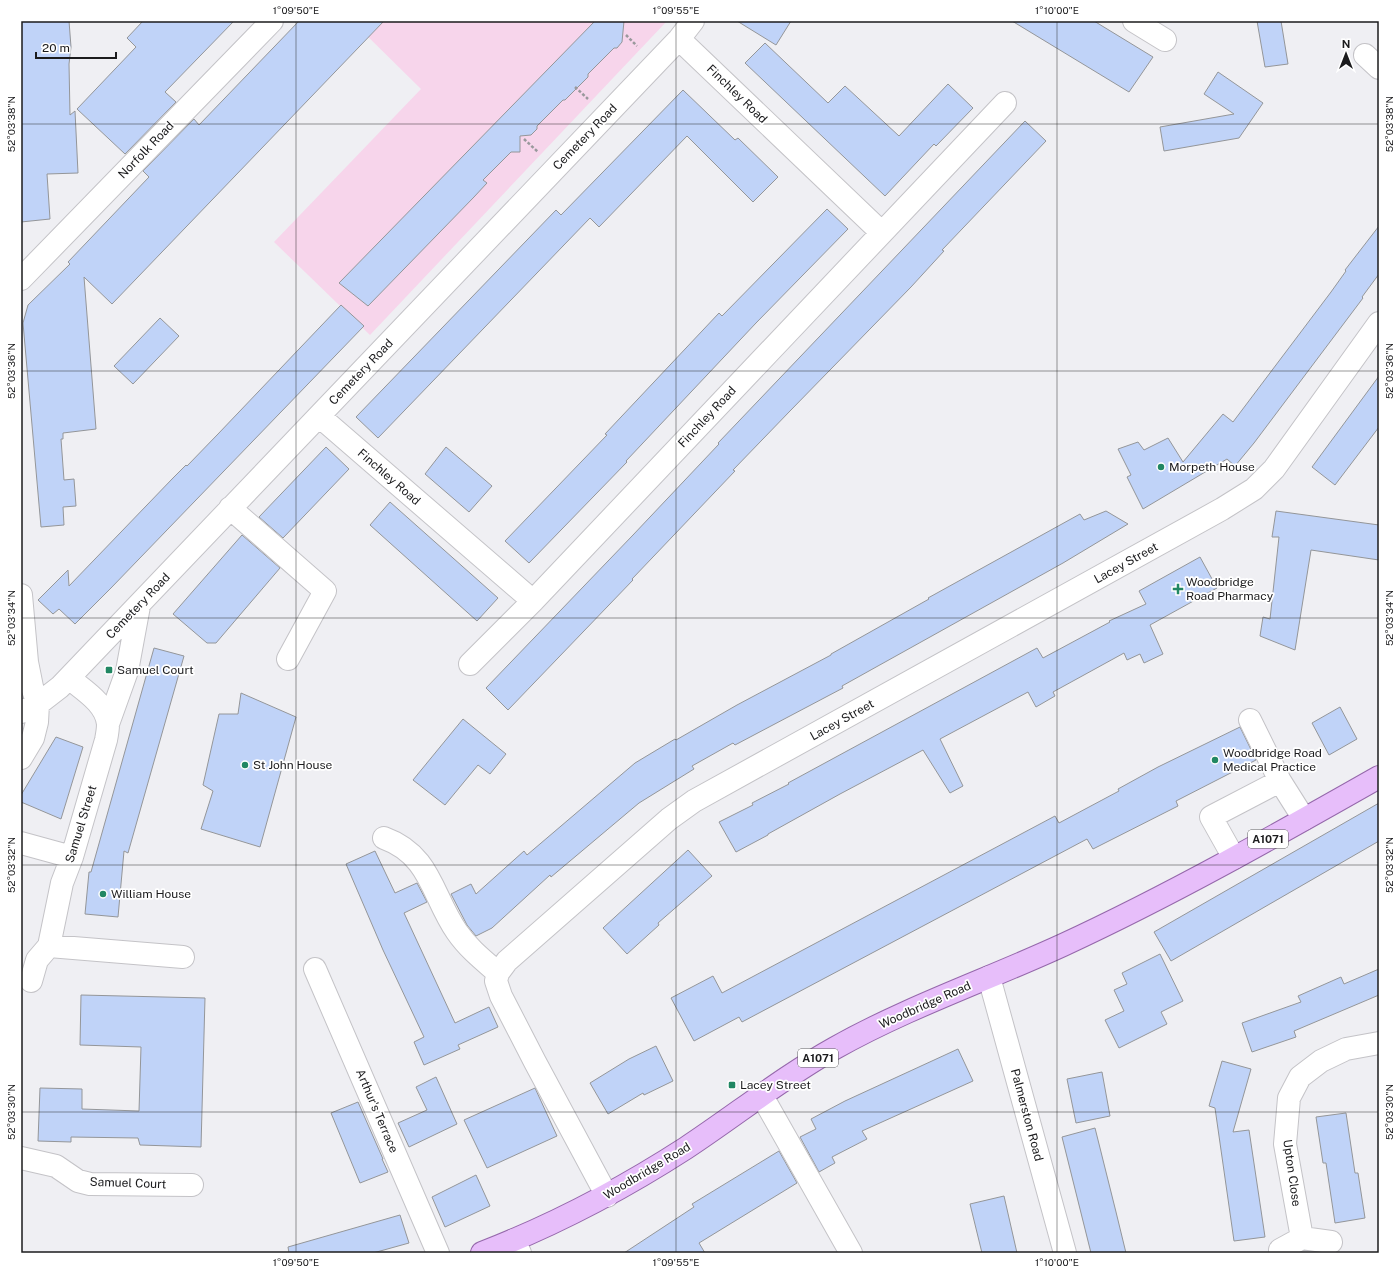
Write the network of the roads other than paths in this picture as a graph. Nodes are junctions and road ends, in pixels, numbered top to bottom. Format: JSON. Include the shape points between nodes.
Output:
{"nodes":[{"id":1,"x":272,"y":21,"type":"edge"},
{"id":2,"x":693,"y":21,"type":"edge"},
{"id":3,"x":1134,"y":21,"type":"edge"},
{"id":4,"x":679,"y":39,"type":"junction"},
{"id":5,"x":1165,"y":40,"type":"dead end"},
{"id":6,"x":1005,"y":103,"type":"dead end"},
{"id":7,"x":881,"y":232,"type":"junction"},
{"id":8,"x":21,"y":278,"type":"edge"},
{"id":9,"x":1379,"y":323,"type":"edge"},
{"id":10,"x":319,"y":416,"type":"junction"},
{"id":11,"x":230,"y":508,"type":"junction"},
{"id":12,"x":21,"y":594,"type":"edge"},
{"id":13,"x":533,"y":601,"type":"junction"},
{"id":14,"x":139,"y":606,"type":"junction"},
{"id":15,"x":288,"y":659,"type":"dead end"},
{"id":16,"x":470,"y":664,"type":"dead end"},
{"id":17,"x":69,"y":678,"type":"junction"},
{"id":18,"x":29,"y":708,"type":"edge"},
{"id":19,"x":1250,"y":720,"type":"dead end"},
{"id":20,"x":108,"y":724,"type":"junction"},
{"id":21,"x":21,"y":758,"type":"edge"},
{"id":22,"x":1379,"y":777,"type":"edge"},
{"id":23,"x":1280,"y":782,"type":"junction"},
{"id":24,"x":1304,"y":819,"type":"junction"},
{"id":25,"x":384,"y":838,"type":"dead end"},
{"id":26,"x":21,"y":843,"type":"edge"},
{"id":27,"x":72,"y":857,"type":"junction"},
{"id":28,"x":1234,"y":858,"type":"junction"},
{"id":29,"x":49,"y":946,"type":"junction"},
{"id":30,"x":183,"y":957,"type":"dead end"},
{"id":31,"x":315,"y":969,"type":"dead end"},
{"id":32,"x":498,"y":973,"type":"junction"},
{"id":33,"x":989,"y":977,"type":"junction"},
{"id":34,"x":31,"y":981,"type":"dead end"},
{"id":35,"x":1379,"y":1043,"type":"edge"},
{"id":36,"x":762,"y":1096,"type":"junction"},
{"id":37,"x":21,"y":1158,"type":"edge"},
{"id":38,"x":192,"y":1185,"type":"dead end"},
{"id":39,"x":607,"y":1196,"type":"junction"},
{"id":40,"x":1302,"y":1238,"type":"junction"},
{"id":41,"x":1331,"y":1242,"type":"dead end"},
{"id":42,"x":517,"y":1247,"type":"edge"},
{"id":43,"x":1280,"y":1250,"type":"dead end"},
{"id":44,"x":438,"y":1253,"type":"edge"},
{"id":45,"x":482,"y":1253,"type":"edge"},
{"id":46,"x":851,"y":1253,"type":"edge"},
{"id":47,"x":1065,"y":1253,"type":"edge"}],
"edges":[{"from":1,"to":8,"type":"street","name":"Norfolk Road"},
{"from":2,"to":4,"type":"street","name":"Cemetery Road"},
{"from":3,"to":5,"type":"street"},
{"from":4,"to":7,"type":"street","name":"Finchley Road"},
{"from":4,"to":10,"type":"street","name":"Cemetery Road"},
{"from":6,"to":7,"type":"street","name":"Finchley Road"},
{"from":7,"to":13,"type":"street","name":"Finchley Road"},
{"from":9,"to":32,"type":"street","name":"Lacey Street","via":[[1274,469],[1254,489],[694,801],[663,824],[507,961]]},
{"from":10,"to":11,"type":"street","name":"Cemetery Road"},
{"from":10,"to":13,"type":"street","name":"Finchley Road"},
{"from":11,"to":14,"type":"street","name":"Cemetery Road"},
{"from":11,"to":15,"type":"street","via":[[325,591]]},
{"from":12,"to":18,"type":"street","via":[[27,662],[32,687]]},
{"from":13,"to":16,"type":"street","name":"Finchley Road"},
{"from":14,"to":17,"type":"street","name":"Cemetery Road"},
{"from":14,"to":20,"type":"street","name":"Samuel Street","via":[[128,671]]},
{"from":17,"to":18,"type":"street","name":"Cemetery Road","via":[[48,698]]},
{"from":17,"to":20,"type":"street","via":[[99,705]]},
{"from":18,"to":21,"type":"street","via":[[37,722],[33,738]]},
{"from":19,"to":23,"type":"street"},
{"from":20,"to":27,"type":"street","name":"Samuel Street","via":[[106,740]]},
{"from":22,"to":24,"type":"main road","name":"Woodbridge Road","number":"A1071"},
{"from":23,"to":24,"type":"street"},
{"from":23,"to":28,"type":"street","via":[[1211,817]]},
{"from":24,"to":28,"type":"main road","name":"Woodbridge Road","number":"A1071"},
{"from":25,"to":32,"type":"street","via":[[396,842],[422,866],[456,930],[467,945]]},
{"from":26,"to":27,"type":"street"},
{"from":27,"to":29,"type":"street","name":"Samuel Street","via":[[62,883]]},
{"from":28,"to":33,"type":"main road","name":"Woodbridge Road","number":"A1071","via":[[1063,945]]},
{"from":29,"to":30,"type":"street"},
{"from":29,"to":34,"type":"street","name":"Samuel Street","via":[[37,960]]},
{"from":31,"to":44,"type":"street","name":"Arthur's Terrace"},
{"from":32,"to":39,"type":"street","via":[[496,981],[507,1009]]},
{"from":33,"to":36,"type":"main road","name":"Woodbridge Road","number":"A1071","via":[[881,1024],[835,1048]]},
{"from":33,"to":47,"type":"street","name":"Palmerston Road"},
{"from":35,"to":40,"type":"street","name":"Upton Close","via":[[1346,1050],[1321,1062],[1300,1077],[1289,1098],[1285,1144]]},
{"from":36,"to":39,"type":"main road","name":"Woodbridge Road","number":"A1071","via":[[685,1149]]},
{"from":36,"to":46,"type":"street"},
{"from":37,"to":38,"type":"street","name":"Samuel Court","via":[[56,1166],[78,1181],[90,1184]]},
{"from":39,"to":42,"type":"main road","name":"Woodbridge Road","number":"A1071","via":[[550,1225]]},
{"from":40,"to":41,"type":"street"},
{"from":40,"to":43,"type":"street"},
{"from":42,"to":45,"type":"main road","name":"Woodbridge Road","number":"A1071"}]}
